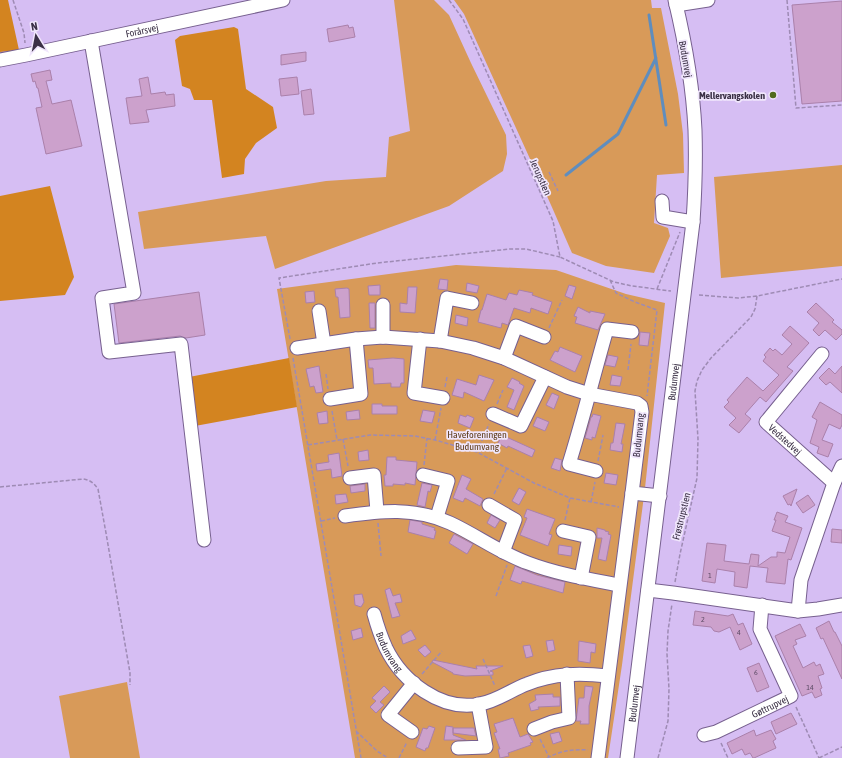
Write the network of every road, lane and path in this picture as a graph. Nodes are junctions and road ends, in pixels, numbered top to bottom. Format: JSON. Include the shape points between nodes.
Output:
{"nodes":[{"id":1,"x":13,"y":0,"type":"edge"},
{"id":2,"x":283,"y":0,"type":"edge"},
{"id":3,"x":449,"y":0,"type":"edge"},
{"id":4,"x":708,"y":0,"type":"edge"},
{"id":5,"x":787,"y":0,"type":"edge"},
{"id":6,"x":676,"y":2,"type":"edge"},
{"id":7,"x":91,"y":41,"type":"junction"},
{"id":8,"x":26,"y":55,"type":"junction"},
{"id":9,"x":0,"y":60,"type":"edge"},
{"id":10,"x":842,"y":105,"type":"edge"},
{"id":11,"x":549,"y":172,"type":"dead end"},
{"id":12,"x":558,"y":191,"type":"dead end"},
{"id":13,"x":662,"y":201,"type":"dead end"},
{"id":14,"x":689,"y":222,"type":"junction"},
{"id":15,"x":560,"y":256,"type":"junction"},
{"id":16,"x":842,"y":279,"type":"edge"},
{"id":17,"x":610,"y":280,"type":"junction"},
{"id":18,"x":656,"y":289,"type":"junction"},
{"id":19,"x":671,"y":291,"type":"dead end"},
{"id":20,"x":699,"y":295,"type":"dead end"},
{"id":21,"x":757,"y":296,"type":"junction"},
{"id":22,"x":562,"y":300,"type":"dead end"},
{"id":23,"x":472,"y":303,"type":"dead end"},
{"id":24,"x":383,"y":305,"type":"dead end"},
{"id":25,"x":319,"y":311,"type":"dead end"},
{"id":26,"x":632,"y":332,"type":"joint"},
{"id":27,"x":383,"y":337,"type":"junction"},
{"id":28,"x":544,"y":337,"type":"joint"},
{"id":29,"x":356,"y":339,"type":"junction"},
{"id":30,"x":420,"y":339,"type":"junction"},
{"id":31,"x":440,"y":341,"type":"junction"},
{"id":32,"x":324,"y":344,"type":"junction"},
{"id":33,"x":294,"y":349,"type":"junction"},
{"id":34,"x":822,"y":354,"type":"dead end"},
{"id":35,"x":504,"y":358,"type":"junction"},
{"id":36,"x":628,"y":370,"type":"dead end"},
{"id":37,"x":326,"y":374,"type":"dead end"},
{"id":38,"x":545,"y":377,"type":"junction"},
{"id":39,"x":502,"y":390,"type":"dead end"},
{"id":40,"x":589,"y":394,"type":"junction"},
{"id":41,"x":443,"y":398,"type":"joint"},
{"id":42,"x":330,"y":399,"type":"junction"},
{"id":43,"x":640,"y":406,"type":"junction"},
{"id":44,"x":493,"y":414,"type":"junction"},
{"id":45,"x":602,"y":435,"type":"dead end"},
{"id":46,"x":427,"y":438,"type":"junction"},
{"id":47,"x":343,"y":439,"type":"junction"},
{"id":48,"x":337,"y":440,"type":"junction"},
{"id":49,"x":435,"y":440,"type":"junction"},
{"id":50,"x":308,"y":445,"type":"junction"},
{"id":51,"x":477,"y":452,"type":"junction"},
{"id":52,"x":842,"y":466,"type":"edge"},
{"id":53,"x":507,"y":468,"type":"junction"},
{"id":54,"x":596,"y":471,"type":"junction"},
{"id":55,"x":423,"y":475,"type":"joint"},
{"id":56,"x":350,"y":478,"type":"joint"},
{"id":57,"x":834,"y":484,"type":"junction"},
{"id":58,"x":0,"y":487,"type":"edge"},
{"id":59,"x":632,"y":493,"type":"junction"},
{"id":60,"x":660,"y":496,"type":"junction"},
{"id":61,"x":570,"y":498,"type":"junction"},
{"id":62,"x":591,"y":502,"type":"junction"},
{"id":63,"x":489,"y":505,"type":"joint"},
{"id":64,"x":629,"y":508,"type":"junction"},
{"id":65,"x":377,"y":511,"type":"junction"},
{"id":66,"x":345,"y":516,"type":"joint"},
{"id":67,"x":437,"y":518,"type":"junction"},
{"id":68,"x":321,"y":521,"type":"junction"},
{"id":69,"x":563,"y":531,"type":"joint"},
{"id":70,"x":204,"y":540,"type":"dead end"},
{"id":71,"x":507,"y":554,"type":"junction"},
{"id":72,"x":381,"y":556,"type":"dead end"},
{"id":73,"x":581,"y":578,"type":"junction"},
{"id":74,"x":619,"y":585,"type":"junction"},
{"id":75,"x":648,"y":590,"type":"junction"},
{"id":76,"x":674,"y":593,"type":"junction"},
{"id":77,"x":496,"y":596,"type":"dead end"},
{"id":78,"x":762,"y":605,"type":"junction"},
{"id":79,"x":841,"y":607,"type":"edge"},
{"id":80,"x":798,"y":611,"type":"junction"},
{"id":81,"x":374,"y":614,"type":"dead end"},
{"id":82,"x":442,"y":651,"type":"dead end"},
{"id":83,"x":483,"y":659,"type":"dead end"},
{"id":84,"x":567,"y":674,"type":"junction"},
{"id":85,"x":608,"y":676,"type":"junction"},
{"id":86,"x":414,"y":683,"type":"junction"},
{"id":87,"x":130,"y":685,"type":"dead end"},
{"id":88,"x":791,"y":696,"type":"junction"},
{"id":89,"x":500,"y":697,"type":"junction"},
{"id":90,"x":478,"y":704,"type":"junction"},
{"id":91,"x":534,"y":729,"type":"joint"},
{"id":92,"x":356,"y":730,"type":"junction"},
{"id":93,"x":412,"y":732,"type":"joint"},
{"id":94,"x":710,"y":733,"type":"joint"},
{"id":95,"x":458,"y":748,"type":"dead end"},
{"id":96,"x":842,"y":748,"type":"edge"},
{"id":97,"x":599,"y":755,"type":"edge"},
{"id":98,"x":548,"y":757,"type":"edge"},
{"id":99,"x":361,"y":758,"type":"edge"},
{"id":100,"x":388,"y":758,"type":"edge"},
{"id":101,"x":399,"y":758,"type":"edge"},
{"id":102,"x":627,"y":758,"type":"edge"},
{"id":103,"x":658,"y":758,"type":"edge"},
{"id":104,"x":728,"y":758,"type":"edge"},
{"id":105,"x":819,"y":758,"type":"edge"}],
"edges":[{"from":1,"to":8,"type":"path","via":[[24,34]]},
{"from":2,"to":7,"type":"street","name":"Forårsvej"},
{"from":3,"to":15,"type":"path","name":"Jerupstien","via":[[463,19],[553,221]]},
{"from":4,"to":6,"type":"street","name":"Budumvej"},
{"from":5,"to":10,"type":"path","via":[[796,108]]},
{"from":6,"to":14,"type":"street","name":"Budumvej","via":[[691,86],[695,130],[696,188]]},
{"from":7,"to":8,"type":"street","name":"Forårsvej"},
{"from":7,"to":70,"type":"street","via":[[134,293],[102,298],[109,352],[181,344]]},
{"from":8,"to":9,"type":"street","name":"Forårsvej"},
{"from":11,"to":12,"type":"path"},
{"from":13,"to":14,"type":"street","via":[[663,217]]},
{"from":14,"to":18,"type":"path"},
{"from":14,"to":60,"type":"street","name":"Budumvej"},
{"from":15,"to":17,"type":"path"},
{"from":15,"to":33,"type":"path","via":[[526,249],[510,249],[377,263],[279,278]]},
{"from":16,"to":21,"type":"path"},
{"from":17,"to":18,"type":"path"},
{"from":17,"to":43,"type":"path","via":[[616,293],[657,310],[647,395]]},
{"from":18,"to":19,"type":"path"},
{"from":20,"to":21,"type":"path","via":[[738,298]]},
{"from":21,"to":76,"type":"path","name":"Frøstrupstien","via":[[751,317],[711,358],[697,381],[697,478]]},
{"from":22,"to":28,"type":"path"},
{"from":23,"to":31,"type":"street","via":[[447,298]]},
{"from":24,"to":27,"type":"street"},
{"from":25,"to":32,"type":"street"},
{"from":26,"to":36,"type":"path"},
{"from":26,"to":40,"type":"street","via":[[608,328]]},
{"from":27,"to":29,"type":"street","name":"Budumvang"},
{"from":27,"to":30,"type":"street","name":"Budumvang"},
{"from":28,"to":35,"type":"street","via":[[516,326]]},
{"from":29,"to":32,"type":"street","name":"Budumvang"},
{"from":29,"to":42,"type":"street","via":[[361,394]]},
{"from":30,"to":31,"type":"street","name":"Budumvang"},
{"from":30,"to":41,"type":"street","via":[[414,393]]},
{"from":31,"to":35,"type":"street","name":"Budumvang"},
{"from":32,"to":33,"type":"street","name":"Budumvang"},
{"from":33,"to":50,"type":"path"},
{"from":34,"to":57,"type":"street","name":"Vedstedvej","via":[[766,422]]},
{"from":35,"to":38,"type":"street","name":"Budumvang"},
{"from":37,"to":42,"type":"path"},
{"from":38,"to":40,"type":"street","name":"Budumvang"},
{"from":38,"to":44,"type":"street","via":[[521,426]]},
{"from":39,"to":44,"type":"path"},
{"from":40,"to":43,"type":"street","name":"Budumvang","via":[[632,401]]},
{"from":40,"to":54,"type":"street","via":[[570,464]]},
{"from":41,"to":49,"type":"path"},
{"from":42,"to":48,"type":"path"},
{"from":43,"to":59,"type":"street","name":"Budumvang","via":[[642,412]]},
{"from":44,"to":51,"type":"path"},
{"from":45,"to":54,"type":"path"},
{"from":46,"to":47,"type":"path","via":[[370,435]]},
{"from":46,"to":49,"type":"path"},
{"from":46,"to":55,"type":"path"},
{"from":47,"to":48,"type":"path"},
{"from":47,"to":56,"type":"path"},
{"from":48,"to":50,"type":"path"},
{"from":49,"to":51,"type":"path"},
{"from":50,"to":68,"type":"path"},
{"from":51,"to":53,"type":"path"},
{"from":52,"to":57,"type":"street"},
{"from":53,"to":61,"type":"path"},
{"from":53,"to":63,"type":"path"},
{"from":54,"to":62,"type":"path"},
{"from":55,"to":67,"type":"street","via":[[448,481]]},
{"from":56,"to":65,"type":"street","via":[[374,475]]},
{"from":57,"to":80,"type":"street","via":[[801,580]]},
{"from":58,"to":87,"type":"path","via":[[83,479],[94,483],[98,489]]},
{"from":59,"to":60,"type":"street"},
{"from":59,"to":64,"type":"street","name":"Budumvang"},
{"from":60,"to":75,"type":"street","name":"Budumvej"},
{"from":61,"to":62,"type":"path"},
{"from":61,"to":69,"type":"path"},
{"from":62,"to":64,"type":"path"},
{"from":63,"to":71,"type":"street","via":[[516,520]]},
{"from":64,"to":74,"type":"street","name":"Budumvang"},
{"from":65,"to":66,"type":"street"},
{"from":65,"to":67,"type":"street","via":[[419,513]]},
{"from":65,"to":72,"type":"path"},
{"from":66,"to":68,"type":"path"},
{"from":67,"to":71,"type":"street","via":[[463,529]]},
{"from":68,"to":92,"type":"path"},
{"from":69,"to":73,"type":"street","via":[[589,537]]},
{"from":71,"to":73,"type":"street","via":[[554,572]]},
{"from":71,"to":77,"type":"path"},
{"from":73,"to":74,"type":"street"},
{"from":74,"to":85,"type":"street","name":"Budumvang"},
{"from":75,"to":76,"type":"street"},
{"from":75,"to":102,"type":"street","name":"Budumvej"},
{"from":76,"to":78,"type":"street"},
{"from":76,"to":103,"type":"path","name":"Frøstrupstien","via":[[668,631],[668,721]]},
{"from":78,"to":80,"type":"street"},
{"from":78,"to":88,"type":"street","name":"Gøttrupvej","via":[[760,629]]},
{"from":79,"to":80,"type":"street"},
{"from":81,"to":86,"type":"street","name":"Budumvang","via":[[386,649],[398,667]]},
{"from":82,"to":86,"type":"path"},
{"from":83,"to":89,"type":"path"},
{"from":84,"to":85,"type":"street","name":"Budumvang"},
{"from":84,"to":89,"type":"street","name":"Budumvang","via":[[546,677]]},
{"from":84,"to":91,"type":"street","via":[[570,718]]},
{"from":85,"to":97,"type":"street","name":"Budumvang"},
{"from":86,"to":90,"type":"street","name":"Budumvang","via":[[430,695],[446,702]]},
{"from":86,"to":93,"type":"street","via":[[388,715]]},
{"from":88,"to":94,"type":"street","name":"Gøttrupvej"},
{"from":88,"to":105,"type":"path"},
{"from":89,"to":90,"type":"street","name":"Budumvang"},
{"from":90,"to":95,"type":"street","via":[[486,747]]},
{"from":91,"to":98,"type":"path"},
{"from":92,"to":99,"type":"path"},
{"from":92,"to":100,"type":"path"},
{"from":93,"to":101,"type":"path"},
{"from":94,"to":104,"type":"path"},
{"from":96,"to":105,"type":"path"},
{"from":97,"to":98,"type":"path","via":[[587,750],[568,750]]}]}
